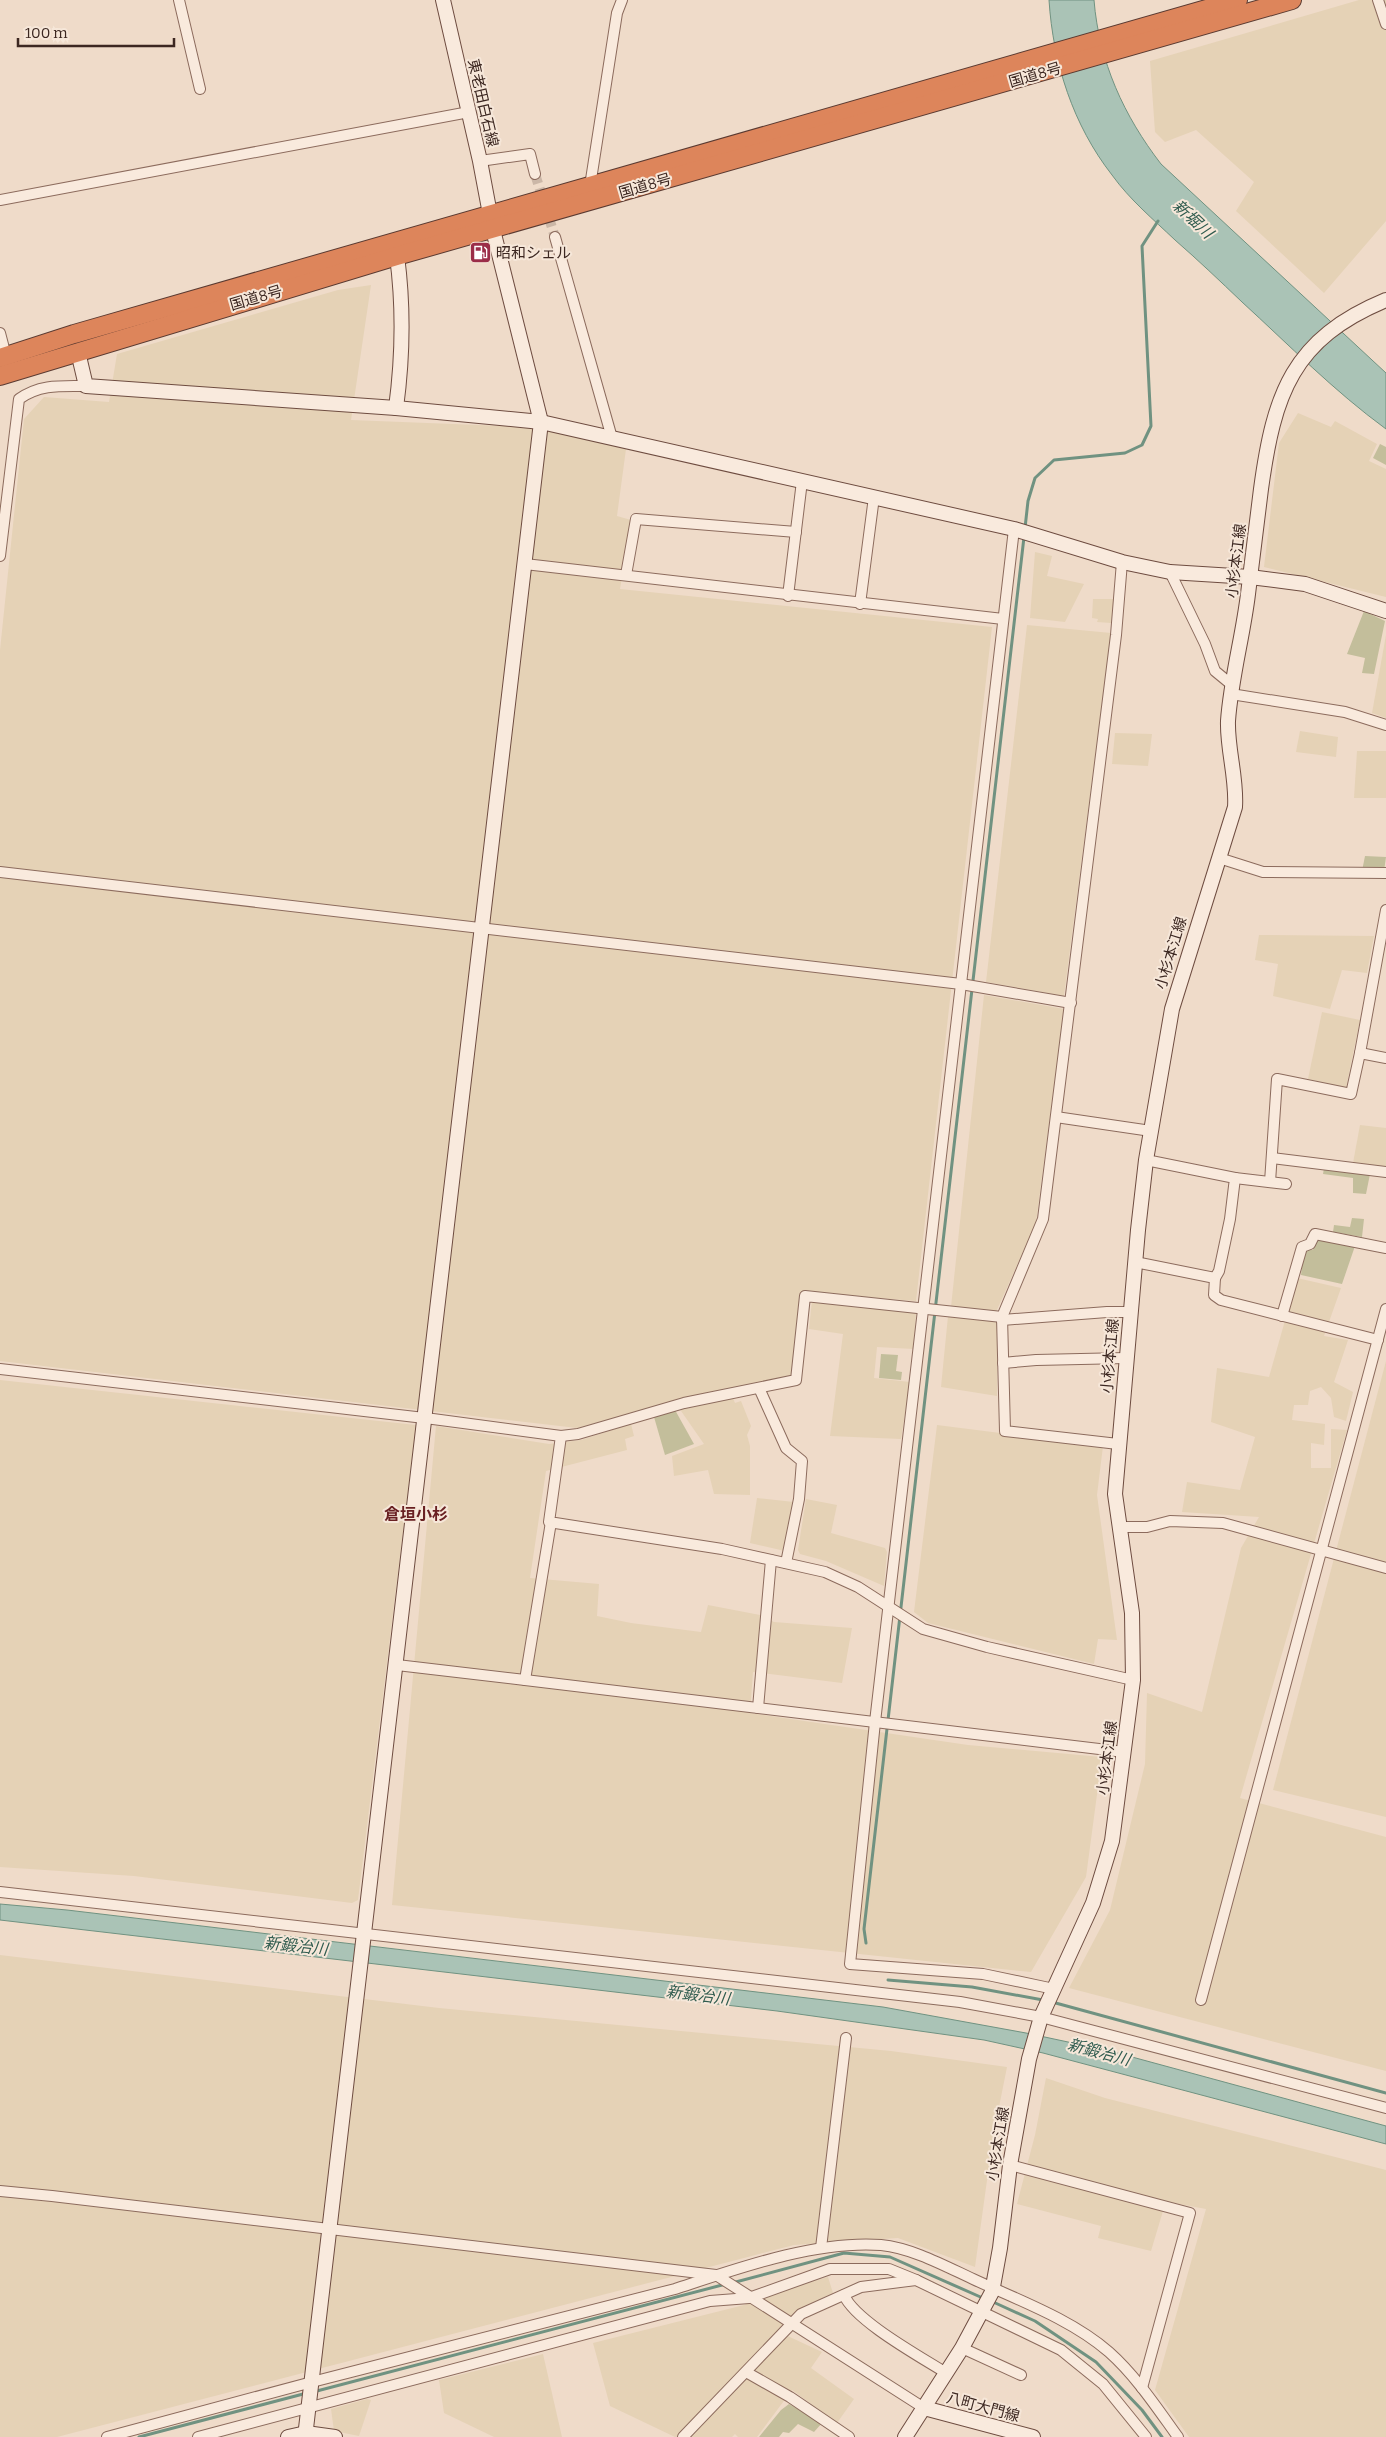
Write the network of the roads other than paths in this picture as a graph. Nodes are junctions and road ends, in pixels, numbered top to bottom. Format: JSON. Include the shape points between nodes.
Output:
{"nodes":[{"id":1,"x":179,"y":0,"type":"edge"},
{"id":2,"x":443,"y":0,"type":"edge"},
{"id":3,"x":622,"y":0,"type":"edge"},
{"id":4,"x":1238,"y":0,"type":"edge"},
{"id":5,"x":1292,"y":0,"type":"edge"},
{"id":6,"x":1378,"y":0,"type":"edge"},
{"id":7,"x":1386,"y":24,"type":"edge"},
{"id":8,"x":1138,"y":36,"type":"junction"},
{"id":9,"x":1032,"y":67,"type":"junction"},
{"id":10,"x":200,"y":89,"type":"dead end"},
{"id":11,"x":469,"y":112,"type":"junction"},
{"id":12,"x":480,"y":161,"type":"junction"},
{"id":13,"x":535,"y":174,"type":"tunnel mouth"},
{"id":14,"x":590,"y":186,"type":"junction"},
{"id":15,"x":0,"y":200,"type":"edge"},
{"id":16,"x":492,"y":222,"type":"junction"},
{"id":17,"x":555,"y":237,"type":"tunnel mouth"},
{"id":18,"x":397,"y":256,"type":"junction"},
{"id":19,"x":1386,"y":300,"type":"edge"},
{"id":20,"x":0,"y":333,"type":"edge"},
{"id":21,"x":78,"y":352,"type":"junction"},
{"id":22,"x":3,"y":357,"type":"edge"},
{"id":23,"x":0,"y":376,"type":"edge"},
{"id":24,"x":86,"y":386,"type":"junction"},
{"id":25,"x":396,"y":408,"type":"junction"},
{"id":26,"x":541,"y":422,"type":"junction"},
{"id":27,"x":612,"y":438,"type":"junction"},
{"id":28,"x":802,"y":481,"type":"junction"},
{"id":29,"x":874,"y":497,"type":"junction"},
{"id":30,"x":1014,"y":528,"type":"junction"},
{"id":31,"x":796,"y":532,"type":"junction"},
{"id":32,"x":0,"y":556,"type":"edge"},
{"id":33,"x":1122,"y":562,"type":"junction"},
{"id":34,"x":525,"y":564,"type":"junction"},
{"id":35,"x":1170,"y":572,"type":"junction"},
{"id":36,"x":626,"y":575,"type":"junction"},
{"id":37,"x":1250,"y":577,"type":"junction"},
{"id":38,"x":788,"y":596,"type":"junction"},
{"id":39,"x":860,"y":604,"type":"junction"},
{"id":40,"x":1386,"y":611,"type":"edge"},
{"id":41,"x":1004,"y":619,"type":"junction"},
{"id":42,"x":1232,"y":690,"type":"junction"},
{"id":43,"x":1386,"y":725,"type":"edge"},
{"id":44,"x":1219,"y":858,"type":"junction"},
{"id":45,"x":0,"y":872,"type":"edge"},
{"id":46,"x":1386,"y":873,"type":"edge"},
{"id":47,"x":1386,"y":910,"type":"edge"},
{"id":48,"x":482,"y":928,"type":"junction"},
{"id":49,"x":1375,"y":972,"type":"junction"},
{"id":50,"x":1386,"y":975,"type":"edge"},
{"id":51,"x":961,"y":984,"type":"junction"},
{"id":52,"x":1071,"y":1003,"type":"junction"},
{"id":53,"x":1360,"y":1053,"type":"junction"},
{"id":54,"x":1386,"y":1058,"type":"edge"},
{"id":55,"x":1056,"y":1117,"type":"junction"},
{"id":56,"x":1151,"y":1131,"type":"junction"},
{"id":57,"x":1272,"y":1158,"type":"junction"},
{"id":58,"x":1146,"y":1160,"type":"junction"},
{"id":59,"x":1386,"y":1172,"type":"edge"},
{"id":60,"x":1234,"y":1178,"type":"junction"},
{"id":61,"x":1270,"y":1182,"type":"junction"},
{"id":62,"x":1286,"y":1184,"type":"dead end"},
{"id":63,"x":1386,"y":1248,"type":"edge"},
{"id":64,"x":1135,"y":1262,"type":"junction"},
{"id":65,"x":1215,"y":1278,"type":"junction"},
{"id":66,"x":923,"y":1309,"type":"junction"},
{"id":67,"x":1386,"y":1309,"type":"edge"},
{"id":68,"x":1130,"y":1312,"type":"junction"},
{"id":69,"x":1282,"y":1316,"type":"junction"},
{"id":70,"x":1002,"y":1318,"type":"junction"},
{"id":71,"x":1378,"y":1340,"type":"junction"},
{"id":72,"x":1126,"y":1358,"type":"junction"},
{"id":73,"x":1003,"y":1363,"type":"junction"},
{"id":74,"x":0,"y":1369,"type":"edge"},
{"id":75,"x":759,"y":1388,"type":"junction"},
{"id":76,"x":425,"y":1418,"type":"junction"},
{"id":77,"x":561,"y":1436,"type":"junction"},
{"id":78,"x":1118,"y":1444,"type":"junction"},
{"id":79,"x":550,"y":1522,"type":"junction"},
{"id":80,"x":1119,"y":1527,"type":"junction"},
{"id":81,"x":1321,"y":1550,"type":"junction"},
{"id":82,"x":771,"y":1560,"type":"junction"},
{"id":83,"x":786,"y":1563,"type":"junction"},
{"id":84,"x":1386,"y":1568,"type":"edge"},
{"id":85,"x":889,"y":1607,"type":"junction"},
{"id":86,"x":397,"y":1665,"type":"junction"},
{"id":87,"x":525,"y":1680,"type":"junction"},
{"id":88,"x":1133,"y":1680,"type":"junction"},
{"id":89,"x":758,"y":1708,"type":"junction"},
{"id":90,"x":875,"y":1722,"type":"junction"},
{"id":91,"x":1124,"y":1752,"type":"junction"},
{"id":92,"x":0,"y":1892,"type":"edge"},
{"id":93,"x":365,"y":1936,"type":"junction"},
{"id":94,"x":1054,"y":1989,"type":"junction"},
{"id":95,"x":1201,"y":2000,"type":"dead end"},
{"id":96,"x":1041,"y":2018,"type":"junction"},
{"id":97,"x":846,"y":2038,"type":"dead end"},
{"id":98,"x":1386,"y":2108,"type":"edge"},
{"id":99,"x":1010,"y":2165,"type":"junction"},
{"id":100,"x":0,"y":2191,"type":"edge"},
{"id":101,"x":331,"y":2229,"type":"junction"},
{"id":102,"x":821,"y":2248,"type":"junction"},
{"id":103,"x":716,"y":2276,"type":"junction"},
{"id":104,"x":916,"y":2280,"type":"junction"},
{"id":105,"x":993,"y":2290,"type":"junction"},
{"id":106,"x":844,"y":2294,"type":"junction"},
{"id":107,"x":749,"y":2298,"type":"junction"},
{"id":108,"x":983,"y":2308,"type":"junction"},
{"id":109,"x":792,"y":2325,"type":"junction"},
{"id":110,"x":962,"y":2348,"type":"junction"},
{"id":111,"x":746,"y":2372,"type":"junction"},
{"id":112,"x":946,"y":2373,"type":"junction"},
{"id":113,"x":1021,"y":2375,"type":"dead end"},
{"id":114,"x":312,"y":2382,"type":"junction"},
{"id":115,"x":1142,"y":2388,"type":"junction"},
{"id":116,"x":309,"y":2407,"type":"junction"},
{"id":117,"x":924,"y":2408,"type":"junction"},
{"id":118,"x":305,"y":2435,"type":"edge"},
{"id":119,"x":107,"y":2437,"type":"edge"},
{"id":120,"x":198,"y":2437,"type":"edge"},
{"id":121,"x":288,"y":2437,"type":"edge"},
{"id":122,"x":335,"y":2437,"type":"edge"},
{"id":123,"x":683,"y":2437,"type":"edge"},
{"id":124,"x":849,"y":2437,"type":"edge"},
{"id":125,"x":904,"y":2437,"type":"edge"},
{"id":126,"x":1033,"y":2437,"type":"edge"},
{"id":127,"x":1146,"y":2437,"type":"edge"},
{"id":128,"x":1178,"y":2437,"type":"edge"}],
"edges":[{"from":1,"to":10,"type":"street"},
{"from":2,"to":11,"type":"street","name":"東老田白石線"},
{"from":3,"to":14,"type":"street"},
{"from":4,"to":8,"type":"highway","name":"国道8号"},
{"from":5,"to":8,"type":"highway","name":"国道8号"},
{"from":6,"to":7,"type":"street"},
{"from":8,"to":9,"type":"highway","name":"国道8号"},
{"from":9,"to":14,"type":"highway","name":"国道8号"},
{"from":9,"to":16,"type":"highway","name":"国道8号"},
{"from":11,"to":12,"type":"street","name":"東老田白石線"},
{"from":11,"to":15,"type":"street"},
{"from":12,"to":13,"type":"street","via":[[530,154]]},
{"from":12,"to":16,"type":"street","name":"東老田白石線"},
{"from":14,"to":16,"type":"highway","name":"国道8号"},
{"from":16,"to":18,"type":"highway","name":"国道8号"},
{"from":16,"to":22,"type":"highway","name":"国道8号"},
{"from":16,"to":26,"type":"street","name":"東老田白石線"},
{"from":17,"to":27,"type":"street"},
{"from":18,"to":21,"type":"highway","name":"国道8号"},
{"from":18,"to":25,"type":"street","via":[[403,352]]},
{"from":19,"to":37,"type":"street","name":"小杉本江線","via":[[1337,324],[1300,361],[1283,390],[1271,426]]},
{"from":20,"to":22,"type":"street"},
{"from":21,"to":23,"type":"highway","name":"国道8号"},
{"from":21,"to":24,"type":"street"},
{"from":24,"to":25,"type":"street"},
{"from":24,"to":32,"type":"street","via":[[48,386],[31,390],[19,399]]},
{"from":25,"to":26,"type":"street"},
{"from":26,"to":27,"type":"street"},
{"from":26,"to":34,"type":"street"},
{"from":27,"to":28,"type":"street"},
{"from":28,"to":29,"type":"street"},
{"from":28,"to":31,"type":"street"},
{"from":29,"to":30,"type":"street"},
{"from":29,"to":39,"type":"street"},
{"from":30,"to":33,"type":"street"},
{"from":30,"to":41,"type":"street"},
{"from":31,"to":36,"type":"street","via":[[636,519]]},
{"from":31,"to":38,"type":"street"},
{"from":33,"to":35,"type":"street"},
{"from":33,"to":52,"type":"street"},
{"from":34,"to":36,"type":"street"},
{"from":34,"to":48,"type":"street"},
{"from":35,"to":37,"type":"street"},
{"from":35,"to":42,"type":"street","via":[[1215,671]]},
{"from":36,"to":38,"type":"street"},
{"from":37,"to":40,"type":"street","via":[[1305,584]]},
{"from":37,"to":42,"type":"street","name":"小杉本江線","via":[[1243,637]]},
{"from":38,"to":39,"type":"street"},
{"from":39,"to":41,"type":"street"},
{"from":41,"to":51,"type":"street"},
{"from":42,"to":43,"type":"street","via":[[1345,712]]},
{"from":42,"to":44,"type":"street","name":"小杉本江線","via":[[1228,723],[1236,793],[1232,819]]},
{"from":44,"to":46,"type":"street","via":[[1263,872]]},
{"from":44,"to":56,"type":"street","name":"小杉本江線","via":[[1172,1009]]},
{"from":45,"to":48,"type":"street"},
{"from":47,"to":49,"type":"street"},
{"from":48,"to":51,"type":"street"},
{"from":48,"to":76,"type":"street"},
{"from":49,"to":50,"type":"street"},
{"from":49,"to":53,"type":"street"},
{"from":51,"to":52,"type":"street"},
{"from":51,"to":66,"type":"street"},
{"from":52,"to":55,"type":"street"},
{"from":53,"to":54,"type":"street"},
{"from":53,"to":57,"type":"street","via":[[1351,1094],[1277,1079]]},
{"from":55,"to":56,"type":"street"},
{"from":55,"to":70,"type":"street","via":[[1043,1218]]},
{"from":56,"to":58,"type":"street","name":"小杉本江線"},
{"from":57,"to":59,"type":"street"},
{"from":57,"to":61,"type":"street"},
{"from":58,"to":60,"type":"street"},
{"from":58,"to":64,"type":"street","name":"小杉本江線"},
{"from":60,"to":61,"type":"street"},
{"from":60,"to":65,"type":"street","via":[[1230,1219]]},
{"from":61,"to":62,"type":"street"},
{"from":63,"to":69,"type":"street","via":[[1315,1234],[1310,1244],[1302,1247]]},
{"from":64,"to":65,"type":"street"},
{"from":64,"to":68,"type":"street","name":"小杉本江線"},
{"from":65,"to":69,"type":"street","via":[[1214,1295],[1221,1300]]},
{"from":66,"to":70,"type":"street"},
{"from":66,"to":75,"type":"street","via":[[805,1296],[796,1380]]},
{"from":66,"to":85,"type":"street"},
{"from":67,"to":71,"type":"street"},
{"from":68,"to":70,"type":"street"},
{"from":68,"to":72,"type":"street","name":"小杉本江線"},
{"from":69,"to":71,"type":"street"},
{"from":70,"to":73,"type":"street"},
{"from":71,"to":81,"type":"street"},
{"from":72,"to":73,"type":"street"},
{"from":72,"to":78,"type":"street","name":"小杉本江線"},
{"from":73,"to":78,"type":"street","via":[[1005,1430]]},
{"from":74,"to":76,"type":"street"},
{"from":75,"to":77,"type":"street"},
{"from":75,"to":83,"type":"street","via":[[786,1448],[802,1461]]},
{"from":76,"to":77,"type":"street"},
{"from":76,"to":86,"type":"street"},
{"from":77,"to":79,"type":"street"},
{"from":78,"to":80,"type":"street","name":"小杉本江線","via":[[1115,1494]]},
{"from":79,"to":82,"type":"street","via":[[722,1549]]},
{"from":79,"to":87,"type":"street"},
{"from":80,"to":81,"type":"street","via":[[1147,1527],[1170,1521],[1223,1523]]},
{"from":80,"to":88,"type":"street","name":"小杉本江線","via":[[1132,1613]]},
{"from":81,"to":84,"type":"street"},
{"from":81,"to":95,"type":"street"},
{"from":82,"to":83,"type":"street"},
{"from":82,"to":89,"type":"street"},
{"from":83,"to":85,"type":"street","via":[[825,1572],[858,1587]]},
{"from":85,"to":88,"type":"street","via":[[923,1629]]},
{"from":85,"to":90,"type":"street"},
{"from":86,"to":87,"type":"street"},
{"from":86,"to":93,"type":"street"},
{"from":87,"to":89,"type":"street"},
{"from":88,"to":91,"type":"street","name":"小杉本江線"},
{"from":89,"to":90,"type":"street"},
{"from":90,"to":91,"type":"street"},
{"from":90,"to":94,"type":"street","via":[[850,1964],[983,1974]]},
{"from":91,"to":94,"type":"street","name":"小杉本江線","via":[[1112,1841],[1093,1903]]},
{"from":92,"to":93,"type":"street"},
{"from":93,"to":96,"type":"street","via":[[960,2002]]},
{"from":93,"to":101,"type":"street"},
{"from":94,"to":96,"type":"street","name":"小杉本江線"},
{"from":96,"to":98,"type":"street"},
{"from":96,"to":99,"type":"street","name":"小杉本江線","via":[[1029,2059]]},
{"from":97,"to":102,"type":"street"},
{"from":99,"to":105,"type":"street","name":"小杉本江線"},
{"from":99,"to":115,"type":"street","via":[[1190,2213]]},
{"from":100,"to":101,"type":"street"},
{"from":101,"to":103,"type":"street"},
{"from":101,"to":114,"type":"street"},
{"from":102,"to":103,"type":"street"},
{"from":102,"to":105,"type":"street","via":[[882,2245],[903,2250]]},
{"from":103,"to":107,"type":"street"},
{"from":103,"to":114,"type":"street"},
{"from":104,"to":106,"type":"street","via":[[861,2287]]},
{"from":104,"to":107,"type":"street","via":[[889,2269],[830,2269]]},
{"from":104,"to":108,"type":"street"},
{"from":105,"to":108,"type":"street","name":"小杉本江線"},
{"from":105,"to":115,"type":"street","via":[[1009,2294],[1080,2331],[1109,2352]]},
{"from":106,"to":109,"type":"street","via":[[801,2314]]},
{"from":106,"to":112,"type":"street","via":[[861,2315],[899,2344]]},
{"from":107,"to":109,"type":"street"},
{"from":107,"to":116,"type":"street","via":[[710,2301]]},
{"from":108,"to":110,"type":"street","name":"小杉本江線"},
{"from":108,"to":127,"type":"street","via":[[1061,2350],[1103,2384]]},
{"from":109,"to":111,"type":"street"},
{"from":109,"to":117,"type":"street"},
{"from":110,"to":112,"type":"street","name":"小杉本江線"},
{"from":110,"to":113,"type":"street"},
{"from":111,"to":123,"type":"street"},
{"from":111,"to":124,"type":"street"},
{"from":112,"to":117,"type":"street","name":"小杉本江線"},
{"from":114,"to":116,"type":"street"},
{"from":114,"to":119,"type":"street"},
{"from":115,"to":128,"type":"street"},
{"from":116,"to":118,"type":"street"},
{"from":116,"to":120,"type":"street"},
{"from":117,"to":125,"type":"street","name":"小杉本江線"},
{"from":117,"to":126,"type":"street","name":"八町大門線"},
{"from":118,"to":121,"type":"street"},
{"from":118,"to":122,"type":"street"}]}
